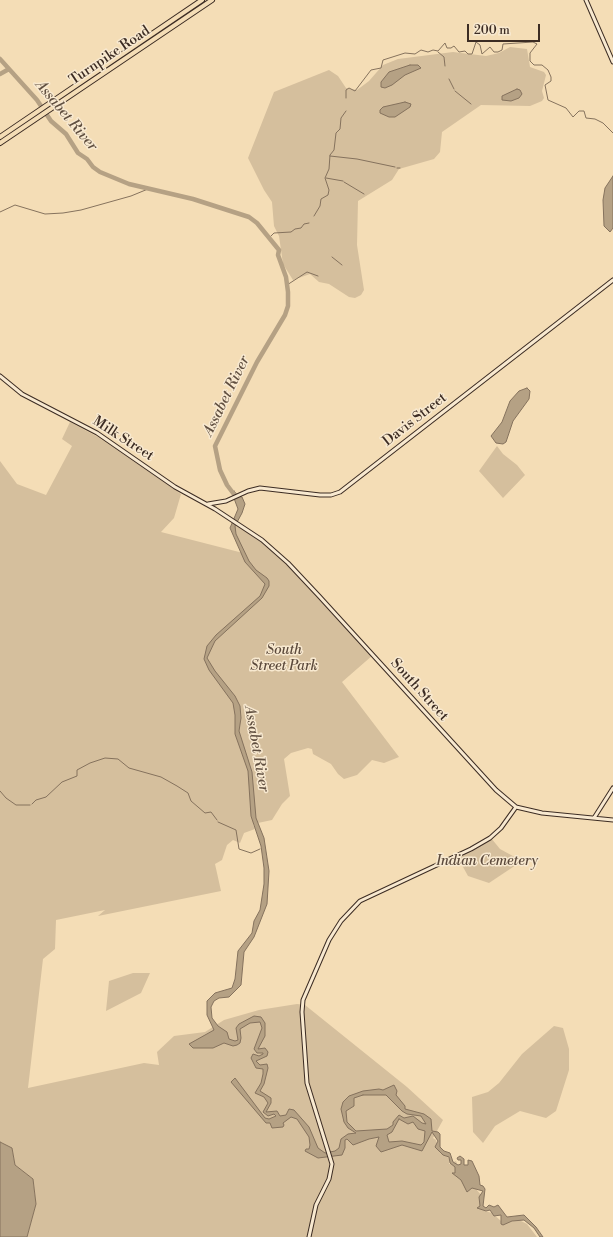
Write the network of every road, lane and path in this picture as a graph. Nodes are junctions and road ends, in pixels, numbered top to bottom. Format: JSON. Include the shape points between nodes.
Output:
{"nodes":[{"id":1,"x":202,"y":0,"type":"edge"},
{"id":2,"x":212,"y":0,"type":"edge"},
{"id":3,"x":586,"y":0,"type":"edge"},
{"id":4,"x":613,"y":62,"type":"edge"},
{"id":5,"x":47,"y":108,"type":"junction"},
{"id":6,"x":42,"y":112,"type":"junction"},
{"id":7,"x":0,"y":137,"type":"edge"},
{"id":8,"x":0,"y":143,"type":"edge"},
{"id":9,"x":613,"y":280,"type":"edge"},
{"id":10,"x":0,"y":376,"type":"edge"},
{"id":11,"x":216,"y":503,"type":"junction"},
{"id":12,"x":206,"y":504,"type":"junction"},
{"id":13,"x":215,"y":509,"type":"junction"},
{"id":14,"x":235,"y":520,"type":"joint"},
{"id":15,"x":613,"y":788,"type":"edge"},
{"id":16,"x":516,"y":807,"type":"junction"},
{"id":17,"x":594,"y":818,"type":"junction"},
{"id":18,"x":613,"y":820,"type":"edge"},
{"id":19,"x":309,"y":1237,"type":"edge"}],
"edges":[{"from":1,"to":5,"type":"highway","name":"Turnpike Road"},
{"from":2,"to":5,"type":"highway","name":"Turnpike Road"},
{"from":3,"to":4,"type":"street"},
{"from":5,"to":6,"type":"highway","name":"Turnpike Road"},
{"from":6,"to":7,"type":"highway","name":"Turnpike Road"},
{"from":6,"to":8,"type":"highway","name":"Turnpike Road"},
{"from":9,"to":11,"type":"street","name":"Davis Street","via":[[340,492],[320,495],[262,488]]},
{"from":10,"to":12,"type":"street","name":"Milk Street","via":[[22,394],[97,433],[175,487]]},
{"from":11,"to":12,"type":"street","name":"Davis Street"},
{"from":11,"to":13,"type":"street"},
{"from":12,"to":13,"type":"street","name":"Milk Street"},
{"from":13,"to":14,"type":"street","name":"Milk Street"},
{"from":14,"to":16,"type":"street","name":"South Street","via":[[288,563],[496,790]]},
{"from":15,"to":17,"type":"street"},
{"from":16,"to":17,"type":"street","name":"South Street","via":[[542,813]]},
{"from":16,"to":19,"type":"street","via":[[501,828],[490,838],[360,900],[329,940],[303,1000],[302,1012],[307,1083],[331,1158],[330,1175],[316,1205]]},
{"from":17,"to":18,"type":"street","name":"South Street"}]}
